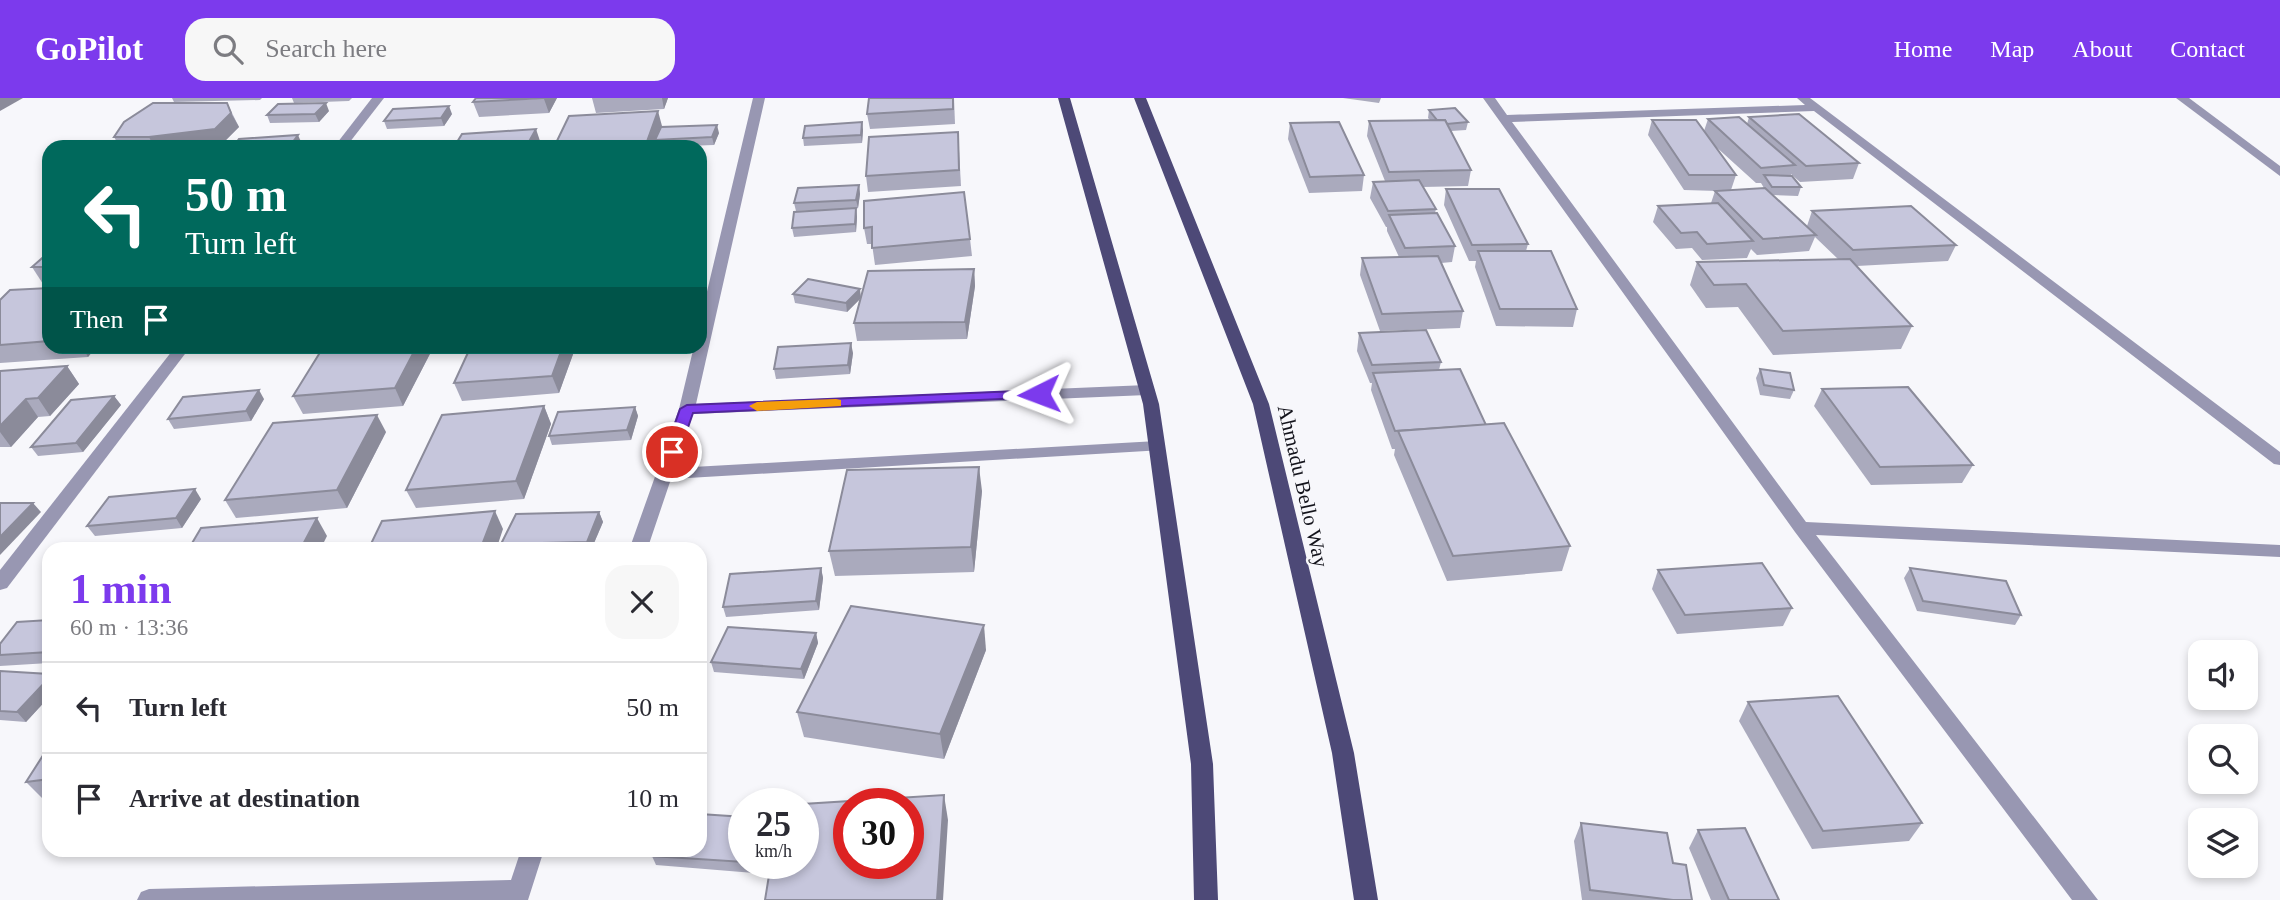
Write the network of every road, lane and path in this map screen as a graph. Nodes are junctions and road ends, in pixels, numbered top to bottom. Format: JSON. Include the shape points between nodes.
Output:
{"nodes":[{"id":1,"x":378,"y":98,"type":"edge"},
{"id":2,"x":759,"y":98,"type":"edge"},
{"id":3,"x":1064,"y":98,"type":"edge"},
{"id":4,"x":1140,"y":98,"type":"edge"},
{"id":5,"x":1489,"y":98,"type":"edge"},
{"id":6,"x":1803,"y":98,"type":"edge"},
{"id":7,"x":2182,"y":98,"type":"edge"},
{"id":8,"x":1815,"y":108,"type":"junction"},
{"id":9,"x":1506,"y":119,"type":"junction"},
{"id":10,"x":345,"y":140,"type":"edge"},
{"id":11,"x":2280,"y":172,"type":"edge"},
{"id":12,"x":707,"y":323,"type":"edge"},
{"id":13,"x":178,"y":354,"type":"edge"},
{"id":14,"x":700,"y":354,"type":"edge"},
{"id":15,"x":1147,"y":390,"type":"junction"},
{"id":16,"x":687,"y":409,"type":"junction"},
{"id":17,"x":1157,"y":446,"type":"junction"},
{"id":18,"x":2280,"y":460,"type":"edge"},
{"id":19,"x":665,"y":474,"type":"junction"},
{"id":20,"x":1801,"y":528,"type":"junction"},
{"id":21,"x":641,"y":542,"type":"edge"},
{"id":22,"x":2280,"y":551,"type":"edge"},
{"id":23,"x":0,"y":583,"type":"edge"},
{"id":24,"x":531,"y":857,"type":"edge"},
{"id":25,"x":517,"y":895,"type":"edge"},
{"id":26,"x":149,"y":900,"type":"edge"},
{"id":27,"x":1206,"y":900,"type":"edge"},
{"id":28,"x":1366,"y":900,"type":"edge"},
{"id":29,"x":2086,"y":900,"type":"edge"}],
"edges":[{"from":1,"to":10,"type":"street"},
{"from":2,"to":12,"type":"street"},
{"from":3,"to":15,"type":"main road"},
{"from":4,"to":28,"type":"main road","name":"Ahmadu Bello Way","via":[[1261,404],[1343,753]]},
{"from":5,"to":9,"type":"street"},
{"from":6,"to":8,"type":"street"},
{"from":7,"to":11,"type":"street"},
{"from":8,"to":9,"type":"street"},
{"from":8,"to":18,"type":"street"},
{"from":9,"to":20,"type":"street"},
{"from":13,"to":23,"type":"street"},
{"from":14,"to":16,"type":"street"},
{"from":15,"to":16,"type":"street"},
{"from":15,"to":17,"type":"main road"},
{"from":16,"to":19,"type":"street"},
{"from":17,"to":19,"type":"street"},
{"from":17,"to":27,"type":"main road","via":[[1202,764]]},
{"from":19,"to":21,"type":"street"},
{"from":20,"to":22,"type":"street"},
{"from":20,"to":29,"type":"street"},
{"from":24,"to":25,"type":"street"},
{"from":25,"to":26,"type":"street"}]}
